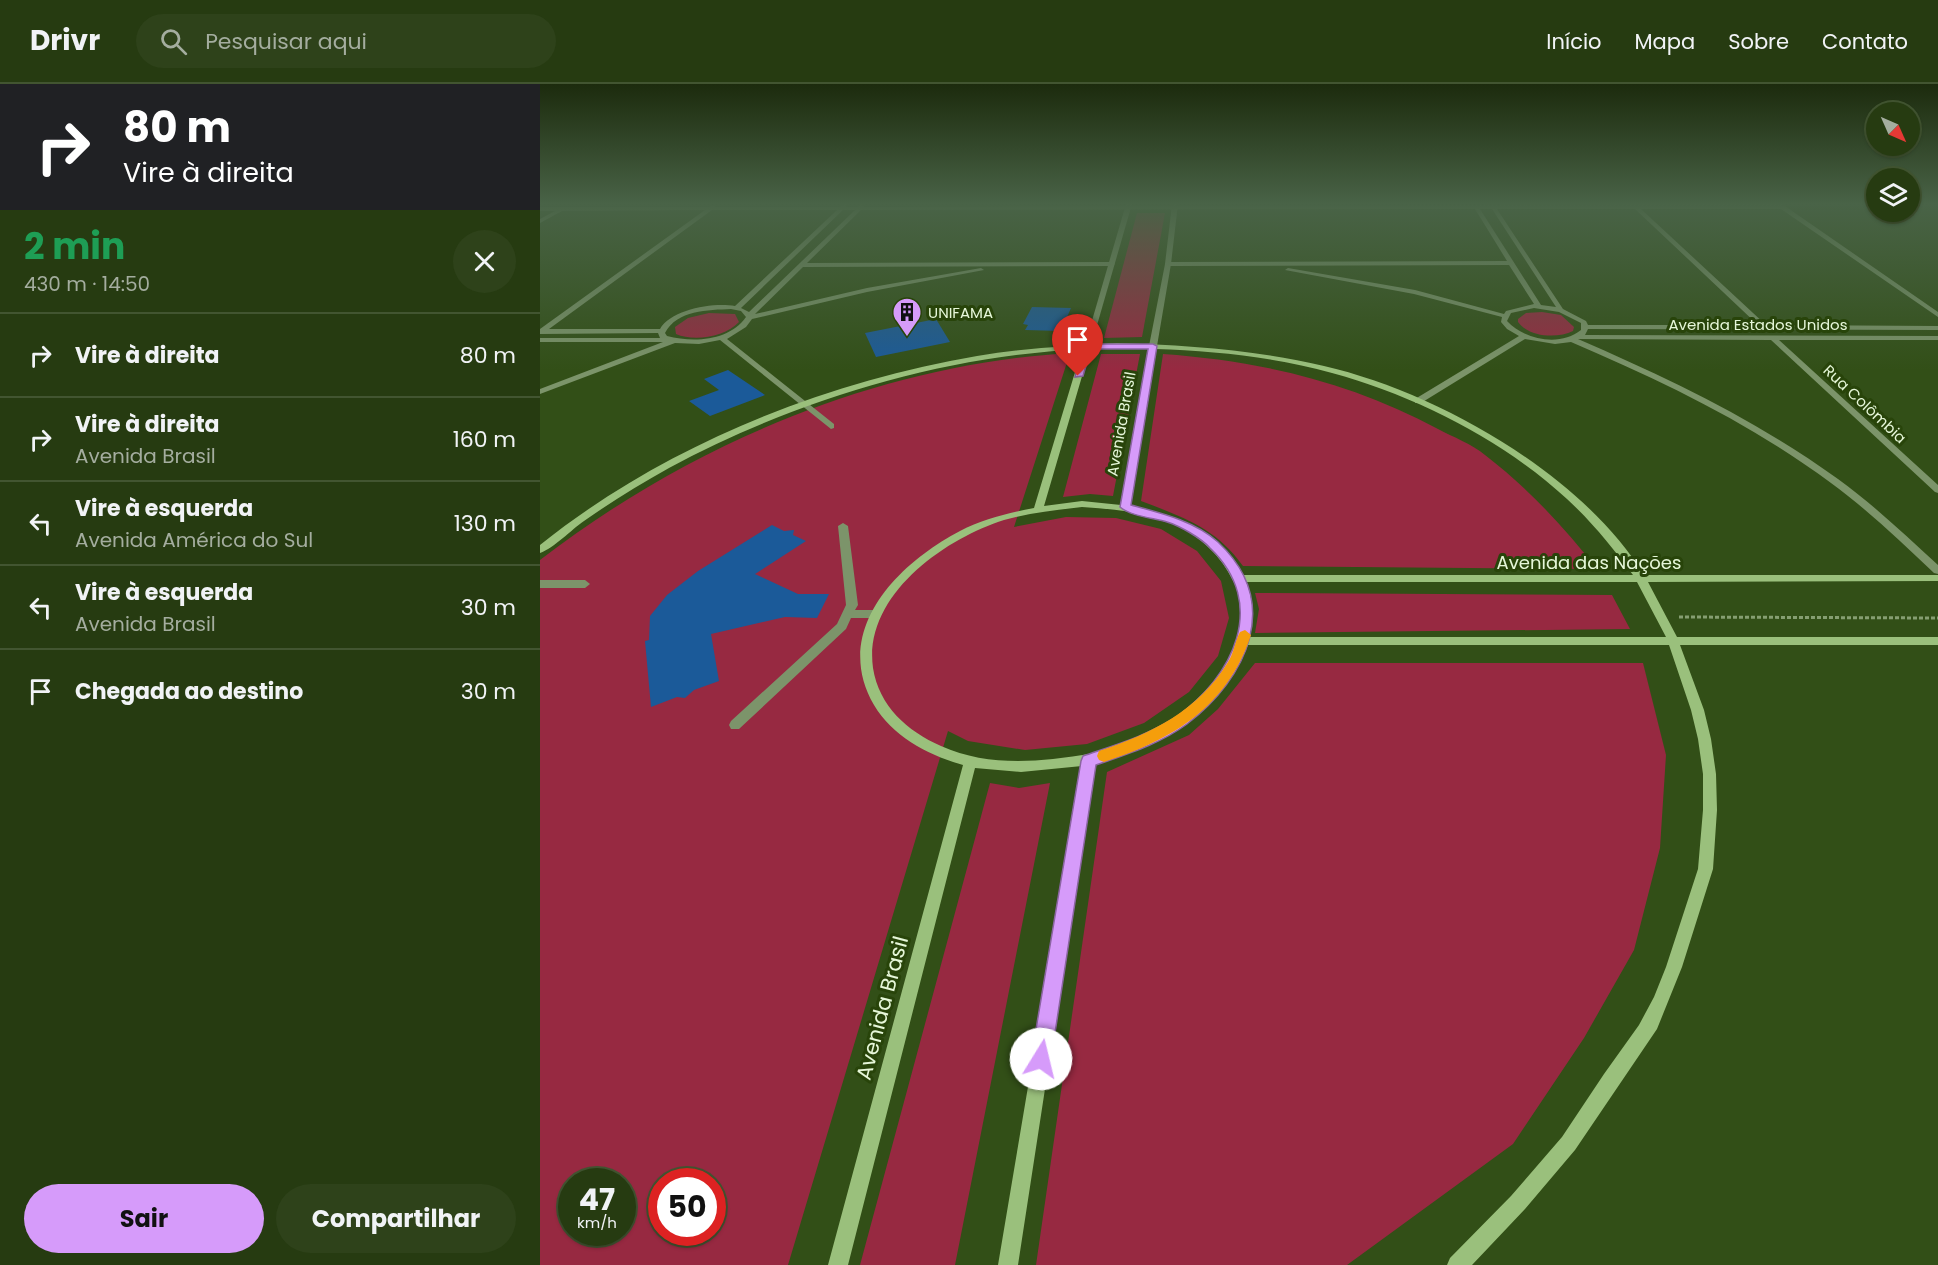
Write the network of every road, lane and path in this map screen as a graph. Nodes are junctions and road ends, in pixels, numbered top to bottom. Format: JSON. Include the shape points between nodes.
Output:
{"nodes":[{"id":1,"x":641,"y":259,"type":"edge"},
{"id":2,"x":788,"y":259,"type":"edge"},
{"id":3,"x":810,"y":259,"type":"edge"},
{"id":4,"x":1113,"y":259,"type":"edge"},
{"id":5,"x":1169,"y":259,"type":"edge"},
{"id":6,"x":1508,"y":259,"type":"edge"},
{"id":7,"x":1527,"y":259,"type":"edge"},
{"id":8,"x":1691,"y":259,"type":"edge"},
{"id":9,"x":1857,"y":259,"type":"edge"},
{"id":10,"x":1511,"y":263,"type":"junction"},
{"id":11,"x":1029,"y":264,"type":"junction"},
{"id":12,"x":1112,"y":264,"type":"junction"},
{"id":13,"x":1168,"y":264,"type":"junction"},
{"id":14,"x":1249,"y":264,"type":"junction"},
{"id":15,"x":804,"y":265,"type":"junction"},
{"id":16,"x":1539,"y":307,"type":"junction"},
{"id":17,"x":736,"y":308,"type":"junction"},
{"id":18,"x":1561,"y":310,"type":"junction"},
{"id":19,"x":1938,"y":315,"type":"edge"},
{"id":20,"x":750,"y":316,"type":"junction"},
{"id":21,"x":1504,"y":316,"type":"junction"},
{"id":22,"x":1586,"y":327,"type":"junction"},
{"id":23,"x":1766,"y":328,"type":"junction"},
{"id":24,"x":1938,"y":328,"type":"edge"},
{"id":25,"x":541,"y":331,"type":"edge"},
{"id":26,"x":662,"y":331,"type":"junction"},
{"id":27,"x":1524,"y":336,"type":"junction"},
{"id":28,"x":720,"y":337,"type":"junction"},
{"id":29,"x":1574,"y":338,"type":"junction"},
{"id":30,"x":1773,"y":338,"type":"junction"},
{"id":31,"x":1938,"y":338,"type":"edge"},
{"id":32,"x":540,"y":340,"type":"edge"},
{"id":33,"x":672,"y":340,"type":"junction"},
{"id":34,"x":1088,"y":346,"type":"junction"},
{"id":35,"x":1153,"y":346,"type":"junction"},
{"id":36,"x":540,"y":392,"type":"edge"},
{"id":37,"x":1418,"y":401,"type":"junction"},
{"id":38,"x":804,"y":404,"type":"junction"},
{"id":39,"x":831,"y":426,"type":"dead end"},
{"id":40,"x":1938,"y":490,"type":"edge"},
{"id":41,"x":1125,"y":507,"type":"junction"},
{"id":42,"x":1038,"y":509,"type":"junction"},
{"id":43,"x":843,"y":526,"type":"dead end"},
{"id":44,"x":540,"y":550,"type":"edge"},
{"id":45,"x":1938,"y":571,"type":"edge"},
{"id":46,"x":1938,"y":578,"type":"edge"},
{"id":47,"x":1240,"y":579,"type":"junction"},
{"id":48,"x":1642,"y":580,"type":"junction"},
{"id":49,"x":540,"y":584,"type":"edge"},
{"id":50,"x":585,"y":584,"type":"dead end"},
{"id":51,"x":876,"y":614,"type":"junction"},
{"id":52,"x":850,"y":615,"type":"junction"},
{"id":53,"x":1663,"y":616,"type":"junction"},
{"id":54,"x":1938,"y":618,"type":"edge"},
{"id":55,"x":1243,"y":641,"type":"junction"},
{"id":56,"x":1938,"y":641,"type":"edge"},
{"id":57,"x":1673,"y":642,"type":"junction"},
{"id":58,"x":735,"y":725,"type":"dead end"},
{"id":59,"x":1089,"y":761,"type":"junction"},
{"id":60,"x":970,"y":762,"type":"junction"},
{"id":61,"x":838,"y":1265,"type":"edge"},
{"id":62,"x":1008,"y":1265,"type":"edge"},
{"id":63,"x":1457,"y":1265,"type":"edge"}],
"edges":[{"from":1,"to":25,"type":"street"},
{"from":2,"to":17,"type":"street"},
{"from":3,"to":15,"type":"street"},
{"from":4,"to":12,"type":"street"},
{"from":5,"to":13,"type":"street","name":"Avenida Brasil"},
{"from":6,"to":10,"type":"street"},
{"from":7,"to":18,"type":"street"},
{"from":8,"to":23,"type":"street"},
{"from":9,"to":19,"type":"street"},
{"from":10,"to":14,"type":"street"},
{"from":10,"to":16,"type":"street"},
{"from":11,"to":12,"type":"street"},
{"from":11,"to":15,"type":"street"},
{"from":11,"to":20,"type":"street","via":[[923,280]]},
{"from":12,"to":34,"type":"street"},
{"from":13,"to":14,"type":"street"},
{"from":13,"to":35,"type":"street","name":"Avenida Brasil"},
{"from":14,"to":21,"type":"street","via":[[1415,292]]},
{"from":15,"to":20,"type":"street"},
{"from":16,"to":18,"type":"street"},
{"from":16,"to":21,"type":"street","via":[[1514,309]]},
{"from":17,"to":20,"type":"street"},
{"from":17,"to":26,"type":"street","via":[[689,313],[669,322]]},
{"from":18,"to":22,"type":"street","via":[[1579,318]]},
{"from":20,"to":28,"type":"street","via":[[743,327]]},
{"from":21,"to":27,"type":"street","via":[[1507,327]]},
{"from":22,"to":23,"type":"street","name":"Avenida Estados Unidos"},
{"from":22,"to":29,"type":"street"},
{"from":23,"to":24,"type":"street","name":"Avenida Estados Unidos"},
{"from":25,"to":26,"type":"street"},
{"from":26,"to":33,"type":"street","via":[[664,338]]},
{"from":27,"to":29,"type":"street","name":"Avenida Estados Unidos","via":[[1552,341]]},
{"from":27,"to":37,"type":"street"},
{"from":28,"to":33,"type":"street"},
{"from":28,"to":38,"type":"street"},
{"from":29,"to":30,"type":"street","name":"Avenida Estados Unidos"},
{"from":29,"to":45,"type":"street","via":[[1670,382],[1771,440],[1867,506]]},
{"from":30,"to":31,"type":"street","name":"Avenida Estados Unidos"},
{"from":30,"to":40,"type":"street","name":"Rua Colômbia"},
{"from":32,"to":33,"type":"street"},
{"from":33,"to":36,"type":"street"},
{"from":34,"to":35,"type":"main road"},
{"from":34,"to":38,"type":"main road","via":[[1003,354],[928,368],[865,383]]},
{"from":34,"to":42,"type":"main road"},
{"from":35,"to":37,"type":"main road","via":[[1219,350],[1340,372]]},
{"from":35,"to":41,"type":"main road","name":"Avenida Brasil"},
{"from":37,"to":48,"type":"main road","via":[[1508,450],[1562,489],[1601,527]]},
{"from":38,"to":39,"type":"street"},
{"from":38,"to":44,"type":"main road","via":[[666,465],[604,502]]},
{"from":41,"to":42,"type":"main road","via":[[1082,504]]},
{"from":41,"to":47,"type":"main road","via":[[1174,520],[1214,545]]},
{"from":42,"to":51,"type":"main road","via":[[987,523],[941,545],[903,576]]},
{"from":43,"to":52,"type":"street"},
{"from":46,"to":48,"type":"main road","name":"Avenida das Nações"},
{"from":47,"to":48,"type":"main road","name":"Avenida das Nações"},
{"from":47,"to":55,"type":"main road","via":[[1247,603]]},
{"from":48,"to":53,"type":"main road"},
{"from":49,"to":50,"type":"street"},
{"from":51,"to":52,"type":"street"},
{"from":51,"to":60,"type":"main road","via":[[866,653],[867,673],[884,710],[918,741]]},
{"from":52,"to":58,"type":"street"},
{"from":53,"to":54,"type":"path"},
{"from":53,"to":57,"type":"main road"},
{"from":55,"to":57,"type":"main road"},
{"from":55,"to":59,"type":"main road","via":[[1236,661],[1214,692],[1181,721],[1138,745]]},
{"from":56,"to":57,"type":"main road"},
{"from":57,"to":63,"type":"main road","via":[[1702,724],[1710,788],[1706,865],[1685,936],[1654,1016],[1556,1160]]},
{"from":59,"to":60,"type":"main road","via":[[1028,768]]},
{"from":59,"to":62,"type":"main road"},
{"from":60,"to":61,"type":"main road","name":"Avenida Brasil"}]}
